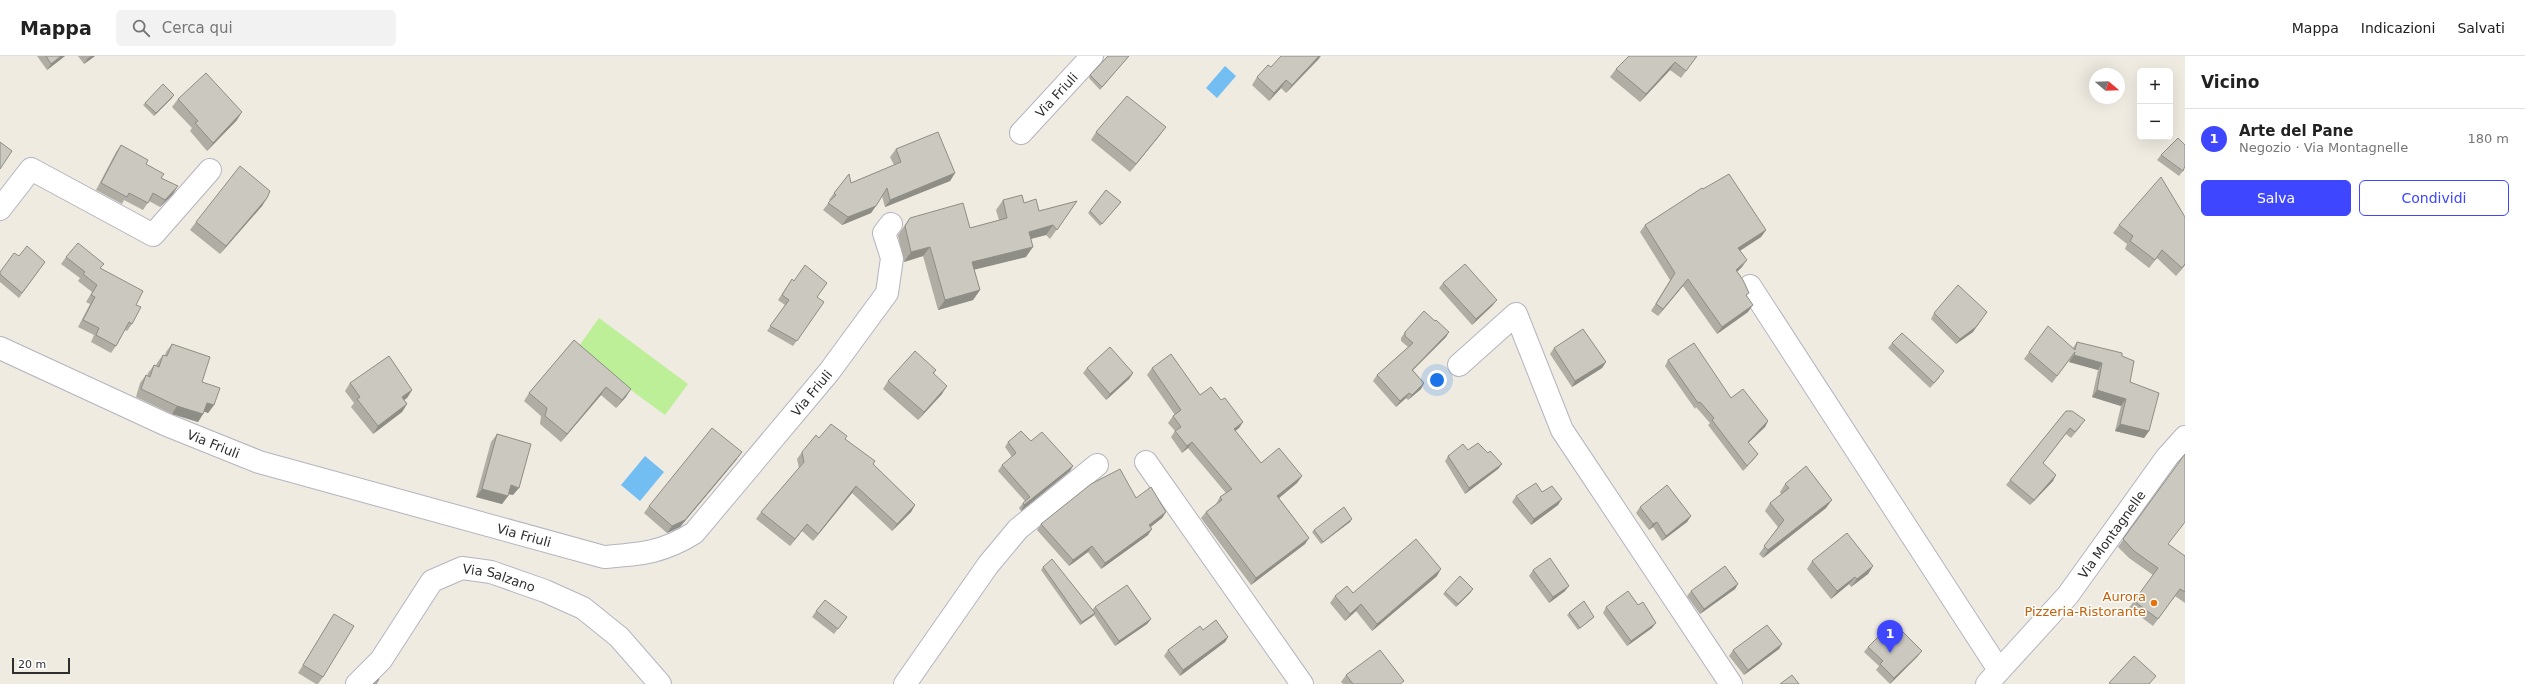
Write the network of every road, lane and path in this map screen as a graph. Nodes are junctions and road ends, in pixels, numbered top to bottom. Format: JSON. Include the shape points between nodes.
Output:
{"nodes":[{"id":1,"x":1092,"y":56,"type":"edge"},
{"id":2,"x":1021,"y":133,"type":"dead end"},
{"id":3,"x":210,"y":170,"type":"dead end"},
{"id":4,"x":0,"y":209,"type":"edge"},
{"id":5,"x":891,"y":224,"type":"dead end"},
{"id":6,"x":1750,"y":286,"type":"dead end"},
{"id":7,"x":0,"y":348,"type":"edge"},
{"id":8,"x":1459,"y":365,"type":"dead end"},
{"id":9,"x":2185,"y":437,"type":"edge"},
{"id":10,"x":1146,"y":462,"type":"dead end"},
{"id":11,"x":1097,"y":465,"type":"dead end"},
{"id":12,"x":1993,"y":677,"type":"edge"},
{"id":13,"x":357,"y":684,"type":"edge"},
{"id":14,"x":660,"y":684,"type":"edge"},
{"id":15,"x":904,"y":684,"type":"edge"},
{"id":16,"x":1302,"y":684,"type":"edge"},
{"id":17,"x":1731,"y":684,"type":"edge"}],
"edges":[{"from":1,"to":2,"type":"street","name":"Via Friuli"},
{"from":3,"to":4,"type":"street","via":[[152,235],[30,169]]},
{"from":5,"to":7,"type":"street","name":"Via Friuli","via":[[884,233],[892,258],[887,293],[829,372],[694,533],[672,547],[638,554],[604,557],[259,462],[167,425]]},
{"from":6,"to":12,"type":"street"},
{"from":8,"to":17,"type":"street","via":[[1516,314],[1562,430]]},
{"from":9,"to":12,"type":"street","name":"Via Montagnelle","via":[[2167,457],[2068,595]]},
{"from":10,"to":16,"type":"street"},
{"from":11,"to":15,"type":"street","via":[[1018,529],[988,565]]},
{"from":13,"to":14,"type":"street","name":"Via Salzano","via":[[381,660],[432,581],[462,568],[491,572],[545,590],[583,608],[619,637]]}]}
